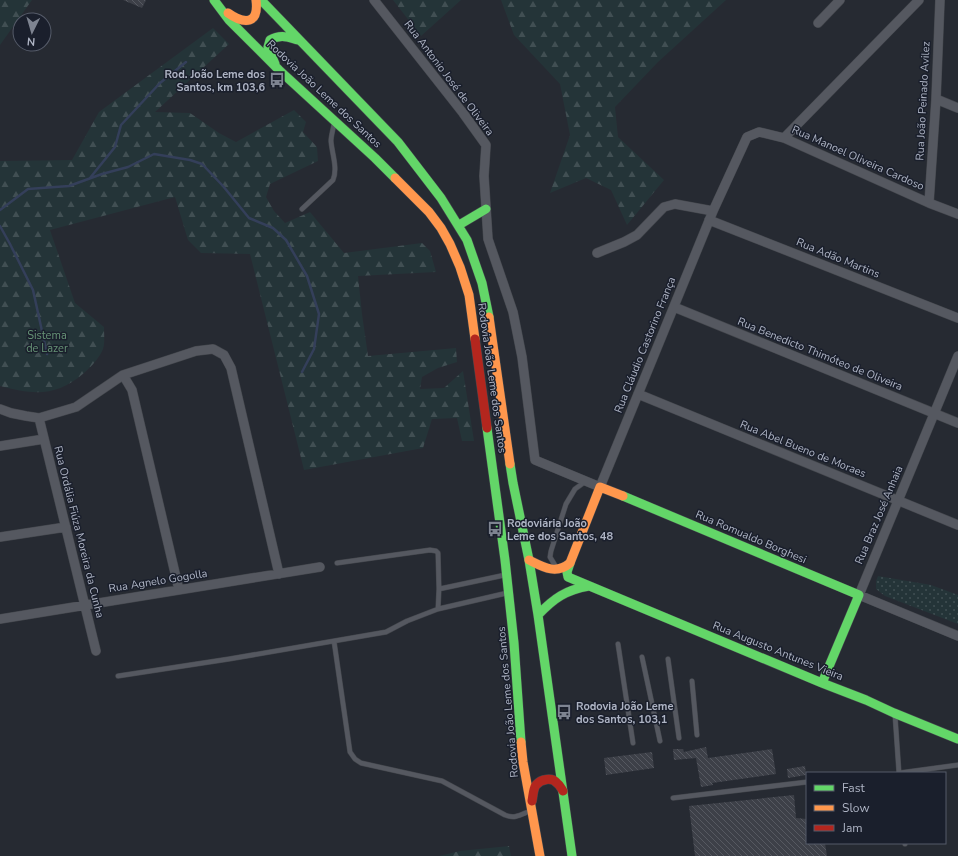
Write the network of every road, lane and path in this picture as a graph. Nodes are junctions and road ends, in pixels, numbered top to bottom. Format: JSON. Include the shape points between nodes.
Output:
{"nodes":[{"id":1,"x":214,"y":0,"type":"edge"},
{"id":2,"x":256,"y":0,"type":"edge"},
{"id":3,"x":374,"y":0,"type":"edge"},
{"id":4,"x":840,"y":0,"type":"edge"},
{"id":5,"x":920,"y":0,"type":"edge"},
{"id":6,"x":940,"y":0,"type":"edge"},
{"id":7,"x":265,"y":1,"type":"edge"},
{"id":8,"x":220,"y":8,"type":"junction"},
{"id":9,"x":818,"y":23,"type":"dead end"},
{"id":10,"x":298,"y":40,"type":"junction"},
{"id":11,"x":279,"y":70,"type":"junction"},
{"id":12,"x":936,"y":99,"type":"junction"},
{"id":13,"x":957,"y":107,"type":"edge"},
{"id":14,"x":334,"y":121,"type":"junction"},
{"id":15,"x":747,"y":137,"type":"joint"},
{"id":16,"x":784,"y":138,"type":"junction"},
{"id":17,"x":929,"y":203,"type":"junction"},
{"id":18,"x":302,"y":208,"type":"dead end"},
{"id":19,"x":486,"y":209,"type":"junction"},
{"id":20,"x":713,"y":211,"type":"junction"},
{"id":21,"x":958,"y":214,"type":"edge"},
{"id":22,"x":710,"y":220,"type":"junction"},
{"id":23,"x":459,"y":225,"type":"junction"},
{"id":24,"x":597,"y":252,"type":"dead end"},
{"id":25,"x":674,"y":307,"type":"junction"},
{"id":26,"x":958,"y":318,"type":"edge"},
{"id":27,"x":958,"y":356,"type":"edge"},
{"id":28,"x":122,"y":375,"type":"junction"},
{"id":29,"x":638,"y":394,"type":"junction"},
{"id":30,"x":0,"y":408,"type":"edge"},
{"id":31,"x":11,"y":413,"type":"junction"},
{"id":32,"x":934,"y":413,"type":"junction"},
{"id":33,"x":0,"y":416,"type":"edge"},
{"id":34,"x":39,"y":418,"type":"junction"},
{"id":35,"x":958,"y":423,"type":"edge"},
{"id":36,"x":44,"y":439,"type":"junction"},
{"id":37,"x":0,"y":446,"type":"edge"},
{"id":38,"x":535,"y":460,"type":"joint"},
{"id":39,"x":586,"y":481,"type":"junction"},
{"id":40,"x":600,"y":487,"type":"junction"},
{"id":41,"x":898,"y":501,"type":"junction"},
{"id":42,"x":958,"y":526,"type":"edge"},
{"id":43,"x":66,"y":527,"type":"junction"},
{"id":44,"x":0,"y":537,"type":"edge"},
{"id":45,"x":529,"y":560,"type":"junction"},
{"id":46,"x":337,"y":563,"type":"dead end"},
{"id":47,"x":570,"y":563,"type":"junction"},
{"id":48,"x":320,"y":567,"type":"dead end"},
{"id":49,"x":555,"y":570,"type":"junction"},
{"id":50,"x":280,"y":574,"type":"junction"},
{"id":51,"x":507,"y":575,"type":"junction"},
{"id":52,"x":568,"y":577,"type":"junction"},
{"id":53,"x":589,"y":586,"type":"junction"},
{"id":54,"x":439,"y":589,"type":"junction"},
{"id":55,"x":179,"y":590,"type":"junction"},
{"id":56,"x":509,"y":592,"type":"junction"},
{"id":57,"x":859,"y":595,"type":"junction"},
{"id":58,"x":85,"y":605,"type":"junction"},
{"id":59,"x":438,"y":609,"type":"junction"},
{"id":60,"x":538,"y":615,"type":"junction"},
{"id":61,"x":0,"y":619,"type":"edge"},
{"id":62,"x":958,"y":636,"type":"edge"},
{"id":63,"x":334,"y":641,"type":"junction"},
{"id":64,"x":618,"y":644,"type":"dead end"},
{"id":65,"x":96,"y":651,"type":"dead end"},
{"id":66,"x":642,"y":657,"type":"dead end"},
{"id":67,"x":668,"y":659,"type":"dead end"},
{"id":68,"x":118,"y":676,"type":"dead end"},
{"id":69,"x":692,"y":681,"type":"dead end"},
{"id":70,"x":822,"y":683,"type":"junction"},
{"id":71,"x":894,"y":713,"type":"junction"},
{"id":72,"x":697,"y":735,"type":"dead end"},
{"id":73,"x":679,"y":738,"type":"dead end"},
{"id":74,"x":958,"y":740,"type":"edge"},
{"id":75,"x":660,"y":741,"type":"dead end"},
{"id":76,"x":633,"y":743,"type":"dead end"},
{"id":77,"x":958,"y":765,"type":"edge"},
{"id":78,"x":899,"y":772,"type":"edge"},
{"id":79,"x":906,"y":772,"type":"edge"},
{"id":80,"x":806,"y":782,"type":"edge"},
{"id":81,"x":563,"y":791,"type":"junction"},
{"id":82,"x":673,"y":798,"type":"dead end"},
{"id":83,"x":532,"y":810,"type":"junction"},
{"id":84,"x":540,"y":856,"type":"edge"},
{"id":85,"x":572,"y":856,"type":"edge"}],
"edges":[{"from":1,"to":8,"type":"main road","name":"Rodovia João Leme dos Santos"},
{"from":2,"to":8,"type":"main road","via":[[255,15],[245,22],[237,20]]},
{"from":3,"to":19,"type":"street","name":"Rua Antonio José de Oliveira","via":[[486,145]]},
{"from":4,"to":9,"type":"street"},
{"from":5,"to":16,"type":"street"},
{"from":6,"to":12,"type":"street","name":"Rua João Peinado Avilez"},
{"from":7,"to":10,"type":"main road","name":"Rodovia João Leme dos Santos"},
{"from":8,"to":11,"type":"main road","name":"Rodovia João Leme dos Santos"},
{"from":10,"to":11,"type":"main road","via":[[285,36],[276,36],[270,40],[268,48]]},
{"from":10,"to":23,"type":"main road","name":"Rodovia João Leme dos Santos","via":[[398,142]]},
{"from":11,"to":14,"type":"main road","name":"Rodovia João Leme dos Santos"},
{"from":12,"to":13,"type":"street"},
{"from":12,"to":17,"type":"street","name":"Rua João Peinado Avilez"},
{"from":14,"to":18,"type":"lane","via":[[331,139],[335,175],[333,180]]},
{"from":14,"to":51,"type":"main road","name":"Rodovia João Leme dos Santos","via":[[428,212],[441,228],[460,267],[469,295]]},
{"from":15,"to":16,"type":"street","name":"Rua Manoel Oliveira Cardoso","via":[[759,132]]},
{"from":15,"to":20,"type":"street","name":"Rua Cláudio Castorino França"},
{"from":16,"to":17,"type":"street","name":"Rua Manoel Oliveira Cardoso"},
{"from":17,"to":21,"type":"street","name":"Rua Manoel Oliveira Cardoso"},
{"from":19,"to":23,"type":"main road"},
{"from":19,"to":38,"type":"street","name":"Rua Antonio José de Oliveira","via":[[488,239],[513,312],[522,357]]},
{"from":20,"to":22,"type":"street","name":"Rua Cláudio Castorino França"},
{"from":20,"to":24,"type":"street","via":[[675,204],[664,207],[637,235]]},
{"from":22,"to":25,"type":"street","name":"Rua Cláudio Castorino França"},
{"from":22,"to":26,"type":"street","name":"Rua Adão Martins"},
{"from":23,"to":45,"type":"main road","name":"Rodovia João Leme dos Santos","via":[[482,283],[489,316],[514,482]]},
{"from":25,"to":29,"type":"street","name":"Rua Cláudio Castorino França"},
{"from":25,"to":32,"type":"street","name":"Rua Benedicto Thimóteo de Oliveira"},
{"from":27,"to":32,"type":"street","name":"Rua Braz José Anhaia"},
{"from":28,"to":34,"type":"street","via":[[76,407]]},
{"from":28,"to":50,"type":"street","via":[[196,351],[213,349],[224,355],[231,368]]},
{"from":28,"to":55,"type":"street","via":[[132,390]]},
{"from":29,"to":40,"type":"street","name":"Rua Cláudio Castorino França"},
{"from":29,"to":41,"type":"street","name":"Rua Abel Bueno de Moraes"},
{"from":30,"to":31,"type":"street"},
{"from":31,"to":33,"type":"street"},
{"from":31,"to":34,"type":"street"},
{"from":32,"to":35,"type":"street","name":"Rua Benedicto Thimóteo de Oliveira"},
{"from":32,"to":41,"type":"street","name":"Rua Braz José Anhaia"},
{"from":34,"to":36,"type":"street","name":"Rua Ordália Fiúza Moreira da Cunha"},
{"from":36,"to":37,"type":"street"},
{"from":36,"to":43,"type":"street","name":"Rua Ordália Fiúza Moreira da Cunha"},
{"from":38,"to":39,"type":"street","name":"Rua Romualdo Borghesi"},
{"from":39,"to":40,"type":"street","name":"Rua Romualdo Borghesi"},
{"from":39,"to":49,"type":"lane","via":[[575,489],[566,504],[550,557]]},
{"from":40,"to":47,"type":"main road","name":"Rua Cláudio Castorino França"},
{"from":40,"to":57,"type":"main road","name":"Rua Romualdo Borghesi"},
{"from":41,"to":42,"type":"street","name":"Rua Abel Bueno de Moraes"},
{"from":41,"to":57,"type":"street","name":"Rua Braz José Anhaia"},
{"from":43,"to":44,"type":"street"},
{"from":43,"to":58,"type":"street","name":"Rua Ordália Fiúza Moreira da Cunha"},
{"from":45,"to":49,"type":"main road"},
{"from":45,"to":60,"type":"main road","name":"Rodovia João Leme dos Santos"},
{"from":46,"to":54,"type":"lane","via":[[430,550],[438,553]]},
{"from":47,"to":49,"type":"main road"},
{"from":47,"to":52,"type":"main road","name":"Rua Cláudio Castorino França"},
{"from":48,"to":50,"type":"street","name":"Rua Agnelo Gogolla"},
{"from":49,"to":52,"type":"lane"},
{"from":50,"to":55,"type":"street","name":"Rua Agnelo Gogolla"},
{"from":51,"to":54,"type":"lane"},
{"from":51,"to":56,"type":"main road","name":"Rodovia João Leme dos Santos"},
{"from":52,"to":53,"type":"main road","name":"Rua Augusto Antunes Vieira"},
{"from":53,"to":60,"type":"main road","via":[[559,596]]},
{"from":53,"to":70,"type":"main road","name":"Rua Augusto Antunes Vieira"},
{"from":54,"to":59,"type":"lane"},
{"from":55,"to":58,"type":"street","name":"Rua Agnelo Gogolla"},
{"from":56,"to":59,"type":"lane"},
{"from":56,"to":83,"type":"main road","name":"Rodovia João Leme dos Santos","via":[[524,762]]},
{"from":57,"to":62,"type":"street","name":"Rua Romualdo Borghesi"},
{"from":57,"to":70,"type":"main road","name":"Rua Braz José Anhaia"},
{"from":58,"to":61,"type":"street","name":"Rua Agnelo Gogolla"},
{"from":58,"to":65,"type":"street","name":"Rua Ordália Fiúza Moreira da Cunha"},
{"from":59,"to":63,"type":"lane","via":[[386,632]]},
{"from":60,"to":81,"type":"main road","name":"Rodovia João Leme dos Santos"},
{"from":63,"to":68,"type":"lane"},
{"from":63,"to":83,"type":"lane","via":[[350,752],[355,759],[361,763],[442,782],[511,817]]},
{"from":64,"to":76,"type":"lane"},
{"from":66,"to":75,"type":"lane"},
{"from":67,"to":73,"type":"lane"},
{"from":69,"to":72,"type":"lane"},
{"from":70,"to":71,"type":"main road","name":"Rua Augusto Antunes Vieira"},
{"from":71,"to":74,"type":"main road","name":"Rua Augusto Antunes Vieira"},
{"from":71,"to":78,"type":"lane"},
{"from":77,"to":79,"type":"lane"},
{"from":80,"to":82,"type":"lane"},
{"from":81,"to":83,"type":"main road","via":[[557,782],[550,779],[540,780],[534,791]]},
{"from":81,"to":85,"type":"main road","name":"Rodovia João Leme dos Santos"},
{"from":83,"to":84,"type":"main road","name":"Rodovia João Leme dos Santos"}]}
